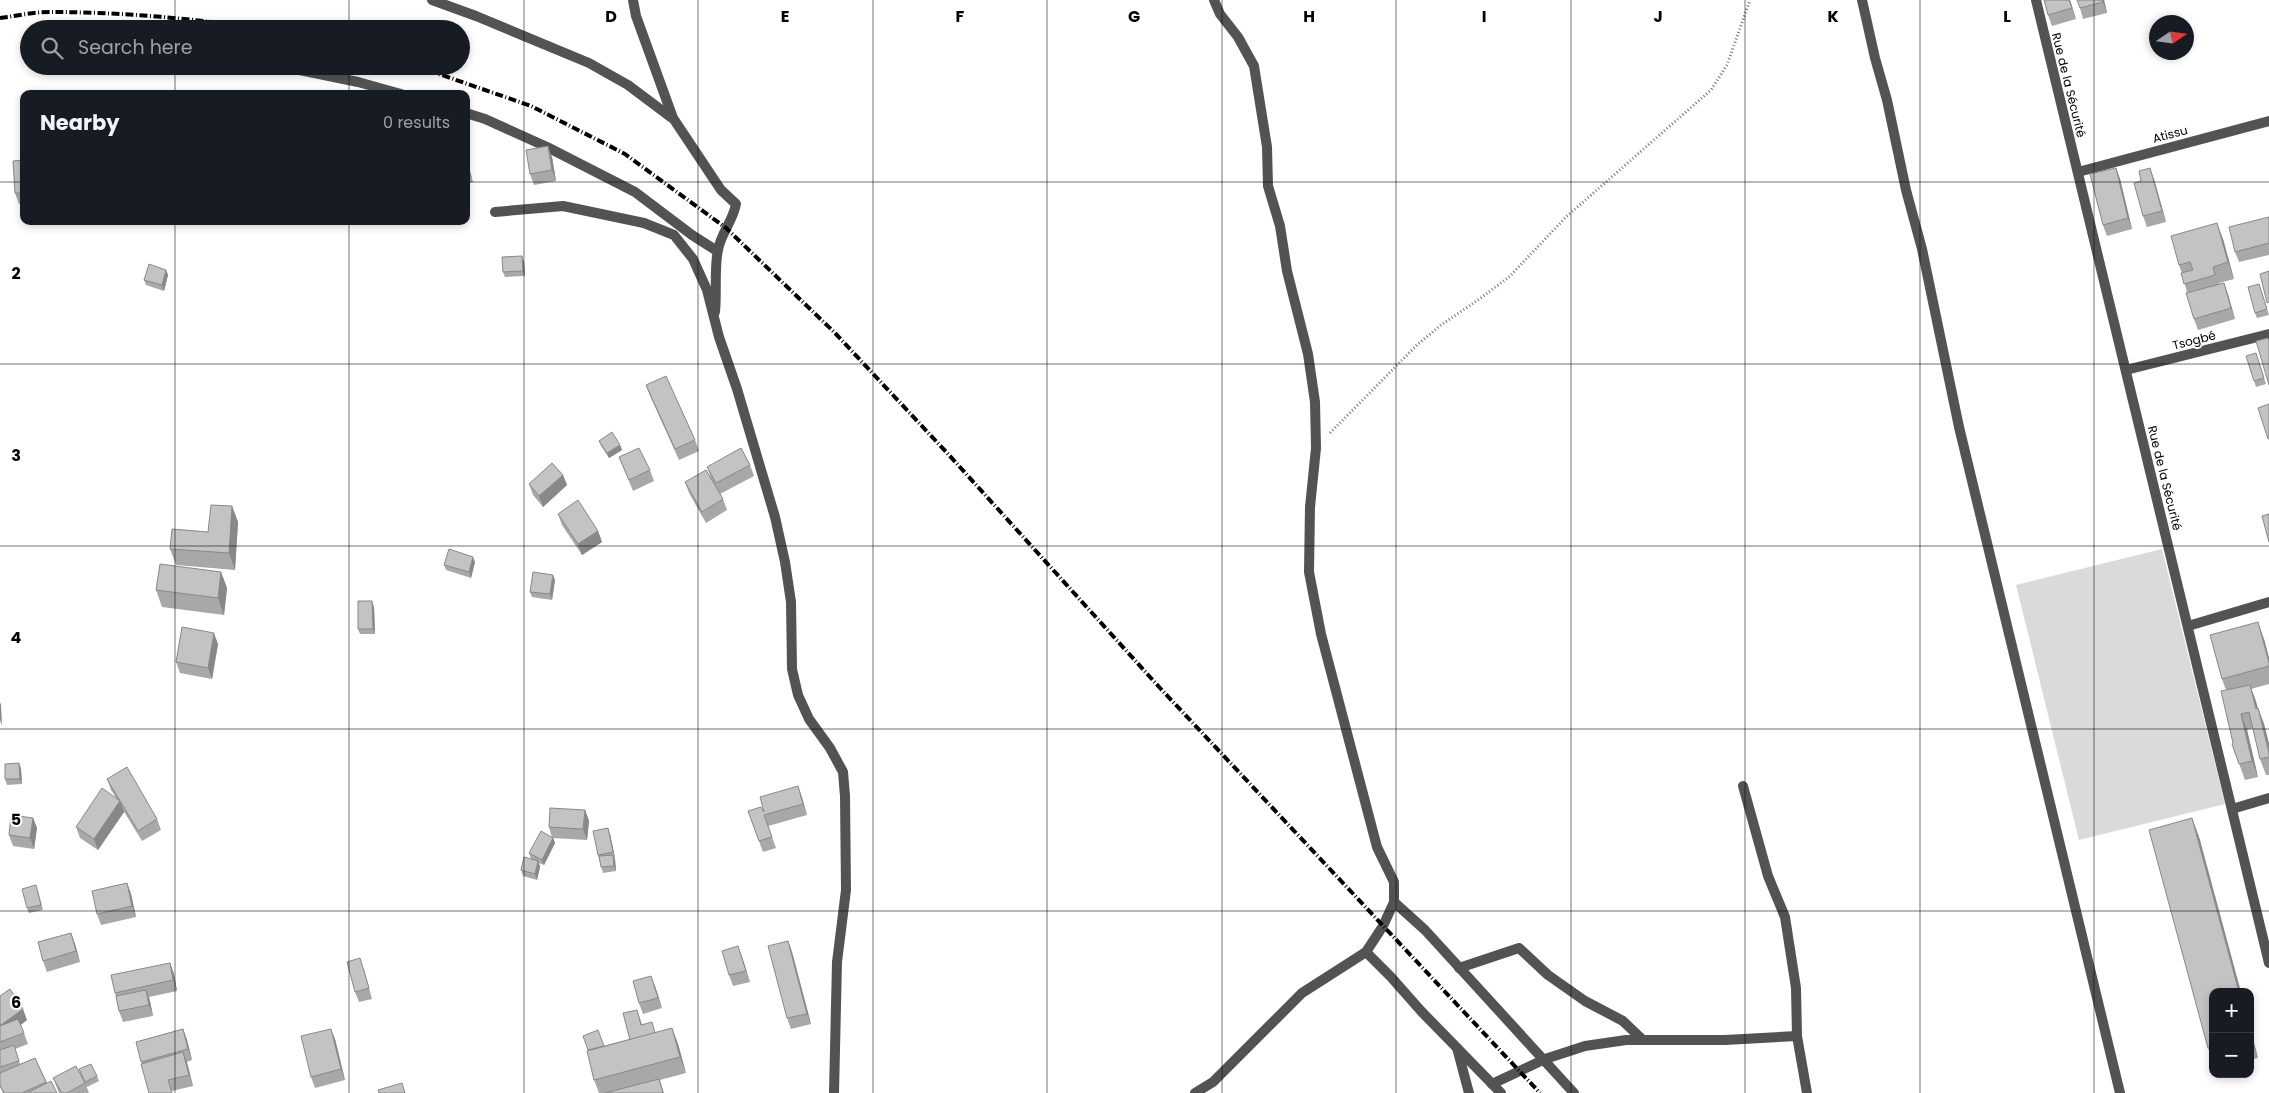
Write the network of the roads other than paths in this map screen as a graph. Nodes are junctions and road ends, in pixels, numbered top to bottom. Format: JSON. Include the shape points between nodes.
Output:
{"nodes":[{"id":1,"x":432,"y":0,"type":"edge"},
{"id":2,"x":633,"y":0,"type":"edge"},
{"id":3,"x":1214,"y":0,"type":"edge"},
{"id":4,"x":1862,"y":0,"type":"edge"},
{"id":5,"x":2036,"y":0,"type":"edge"},
{"id":6,"x":324,"y":75,"type":"edge"},
{"id":7,"x":387,"y":90,"type":"edge"},
{"id":8,"x":470,"y":114,"type":"edge"},
{"id":9,"x":673,"y":118,"type":"junction"},
{"id":10,"x":2269,"y":121,"type":"edge"},
{"id":11,"x":2078,"y":172,"type":"junction"},
{"id":12,"x":495,"y":212,"type":"dead end"},
{"id":13,"x":718,"y":251,"type":"junction"},
{"id":14,"x":714,"y":318,"type":"junction"},
{"id":15,"x":2269,"y":334,"type":"edge"},
{"id":16,"x":2126,"y":370,"type":"junction"},
{"id":17,"x":2269,"y":602,"type":"edge"},
{"id":18,"x":2188,"y":626,"type":"junction"},
{"id":19,"x":1743,"y":786,"type":"dead end"},
{"id":20,"x":2269,"y":798,"type":"edge"},
{"id":21,"x":2232,"y":809,"type":"junction"},
{"id":22,"x":1394,"y":902,"type":"junction"},
{"id":23,"x":1366,"y":952,"type":"junction"},
{"id":24,"x":2269,"y":963,"type":"edge"},
{"id":25,"x":1459,"y":968,"type":"junction"},
{"id":26,"x":1797,"y":1036,"type":"junction"},
{"id":27,"x":1643,"y":1040,"type":"junction"},
{"id":28,"x":1456,"y":1045,"type":"junction"},
{"id":29,"x":1545,"y":1060,"type":"junction"},
{"id":30,"x":1492,"y":1084,"type":"junction"},
{"id":31,"x":834,"y":1093,"type":"edge"},
{"id":32,"x":1195,"y":1093,"type":"edge"},
{"id":33,"x":1469,"y":1093,"type":"edge"},
{"id":34,"x":1501,"y":1093,"type":"edge"},
{"id":35,"x":1574,"y":1093,"type":"edge"},
{"id":36,"x":1807,"y":1093,"type":"edge"},
{"id":37,"x":2120,"y":1093,"type":"edge"}],
"edges":[{"from":1,"to":9,"type":"street","via":[[589,63],[628,85]]},
{"from":2,"to":9,"type":"street"},
{"from":3,"to":22,"type":"street","via":[[1254,66],[1267,147],[1268,186],[1308,354],[1315,402],[1316,448],[1310,507],[1309,572],[1321,634],[1377,847],[1394,882]]},
{"from":4,"to":37,"type":"street","via":[[1922,249],[1959,427]]},
{"from":5,"to":11,"type":"street","name":"Rue de la Sécurité"},
{"from":6,"to":7,"type":"street"},
{"from":8,"to":13,"type":"street","via":[[546,147],[635,192]]},
{"from":9,"to":13,"type":"street","via":[[721,190],[736,204],[734,218],[726,228]]},
{"from":10,"to":11,"type":"street","name":"Atissu"},
{"from":11,"to":16,"type":"street","name":"Rue de la Sécurité"},
{"from":12,"to":14,"type":"street","via":[[564,206],[644,223],[674,235],[693,259],[707,290]]},
{"from":13,"to":14,"type":"street"},
{"from":14,"to":31,"type":"street","via":[[775,517],[791,602],[792,669],[798,695],[809,719],[843,772],[846,890],[837,962]]},
{"from":15,"to":16,"type":"street","name":"Tsogbé"},
{"from":16,"to":18,"type":"street","name":"Rue de la Sécurité"},
{"from":17,"to":18,"type":"street"},
{"from":18,"to":21,"type":"street","name":"Rue de la Sécurité"},
{"from":19,"to":26,"type":"street","via":[[1768,876],[1786,917],[1796,988]]},
{"from":20,"to":21,"type":"street"},
{"from":21,"to":24,"type":"street","name":"Rue de la Sécurité"},
{"from":22,"to":23,"type":"street"},
{"from":22,"to":25,"type":"street"},
{"from":23,"to":28,"type":"street"},
{"from":23,"to":32,"type":"street","via":[[1302,993],[1213,1082]]},
{"from":25,"to":27,"type":"street","via":[[1519,948],[1548,975],[1585,1001],[1623,1021]]},
{"from":25,"to":29,"type":"street"},
{"from":26,"to":27,"type":"street"},
{"from":26,"to":36,"type":"street"},
{"from":27,"to":29,"type":"street","via":[[1585,1046]]},
{"from":28,"to":30,"type":"street"},
{"from":28,"to":33,"type":"street"},
{"from":29,"to":30,"type":"street"},
{"from":29,"to":35,"type":"street"},
{"from":30,"to":34,"type":"street"}]}
